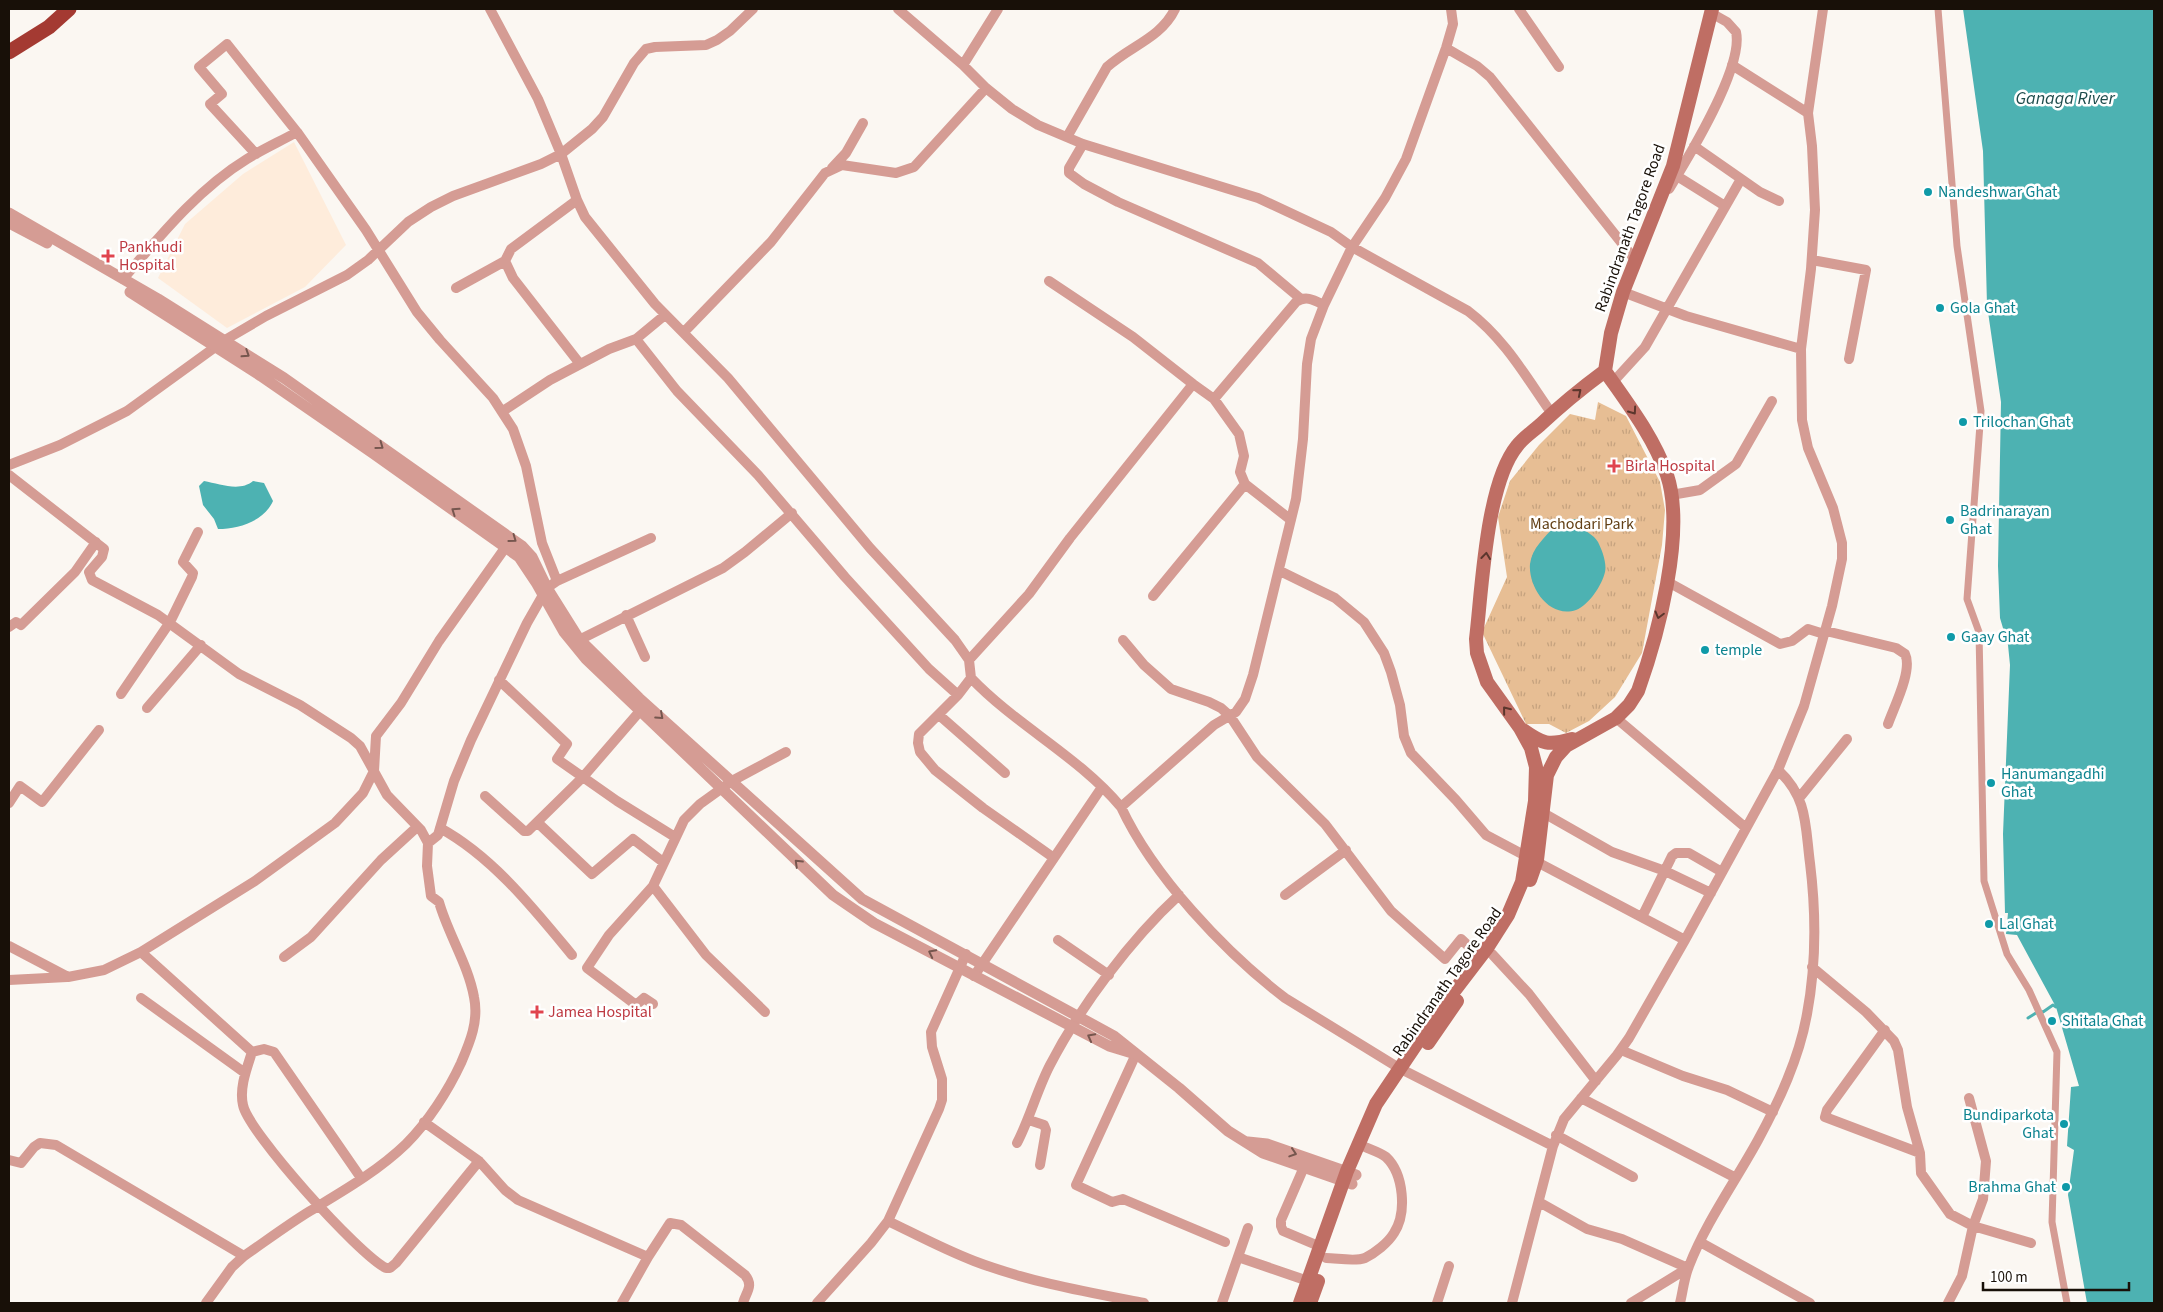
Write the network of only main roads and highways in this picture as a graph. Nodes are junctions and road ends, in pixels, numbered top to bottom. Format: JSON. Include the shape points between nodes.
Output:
{"nodes":[{"id":1,"x":55,"y":9,"type":"edge"},
{"id":2,"x":69,"y":9,"type":"edge"},
{"id":3,"x":1711,"y":11,"type":"edge"},
{"id":4,"x":9,"y":40,"type":"edge"},
{"id":5,"x":9,"y":52,"type":"edge"},
{"id":6,"x":1608,"y":377,"type":"junction"},
{"id":7,"x":1520,"y":728,"type":"junction"},
{"id":8,"x":1582,"y":737,"type":"junction"},
{"id":9,"x":1532,"y":858,"type":"junction"},
{"id":10,"x":1403,"y":1070,"type":"junction"},
{"id":11,"x":1350,"y":1178,"type":"junction"},
{"id":12,"x":1324,"y":1252,"type":"junction"},
{"id":13,"x":1300,"y":1303,"type":"edge"},
{"id":14,"x":1310,"y":1303,"type":"edge"}],
"edges":[{"from":1,"to":4,"type":"highway"},
{"from":2,"to":5,"type":"highway","via":[[49,27]]},
{"from":3,"to":6,"type":"main road","name":"Rabindranath Tagore Road","via":[[1673,166],[1623,292],[1610,339]]},
{"from":7,"to":6,"type":"main road","name":"Rabindranath Tagore Road","one_way":true,"via":[[1487,682],[1477,653],[1492,508],[1500,476],[1518,445],[1552,414]]},
{"from":6,"to":8,"type":"main road","name":"Rabindranath Tagore Road","one_way":true,"via":[[1646,429],[1667,476],[1672,523],[1668,582],[1638,691],[1616,718]]},
{"from":7,"to":8,"type":"main road","via":[[1540,742],[1554,744]]},
{"from":7,"to":9,"type":"main road","name":"Rabindranath Tagore Road","via":[[1531,748],[1536,767]]},
{"from":8,"to":9,"type":"main road","name":"Rabindranath Tagore Road","via":[[1566,746],[1547,775]]},
{"from":9,"to":10,"type":"main road","name":"Rabindranath Tagore Road","via":[[1508,916],[1486,955],[1435,1016]]},
{"from":10,"to":11,"type":"main road","name":"Rabindranath Tagore Road"},
{"from":10,"to":11,"type":"main road","name":"Rabindranath Tagore Road","via":[[1376,1104]]},
{"from":11,"to":12,"type":"main road","name":"Rabindranath Tagore Road"},
{"from":12,"to":13,"type":"main road","name":"Rabindranath Tagore Road"},
{"from":12,"to":14,"type":"main road","name":"Rabindranath Tagore Road"}]}
